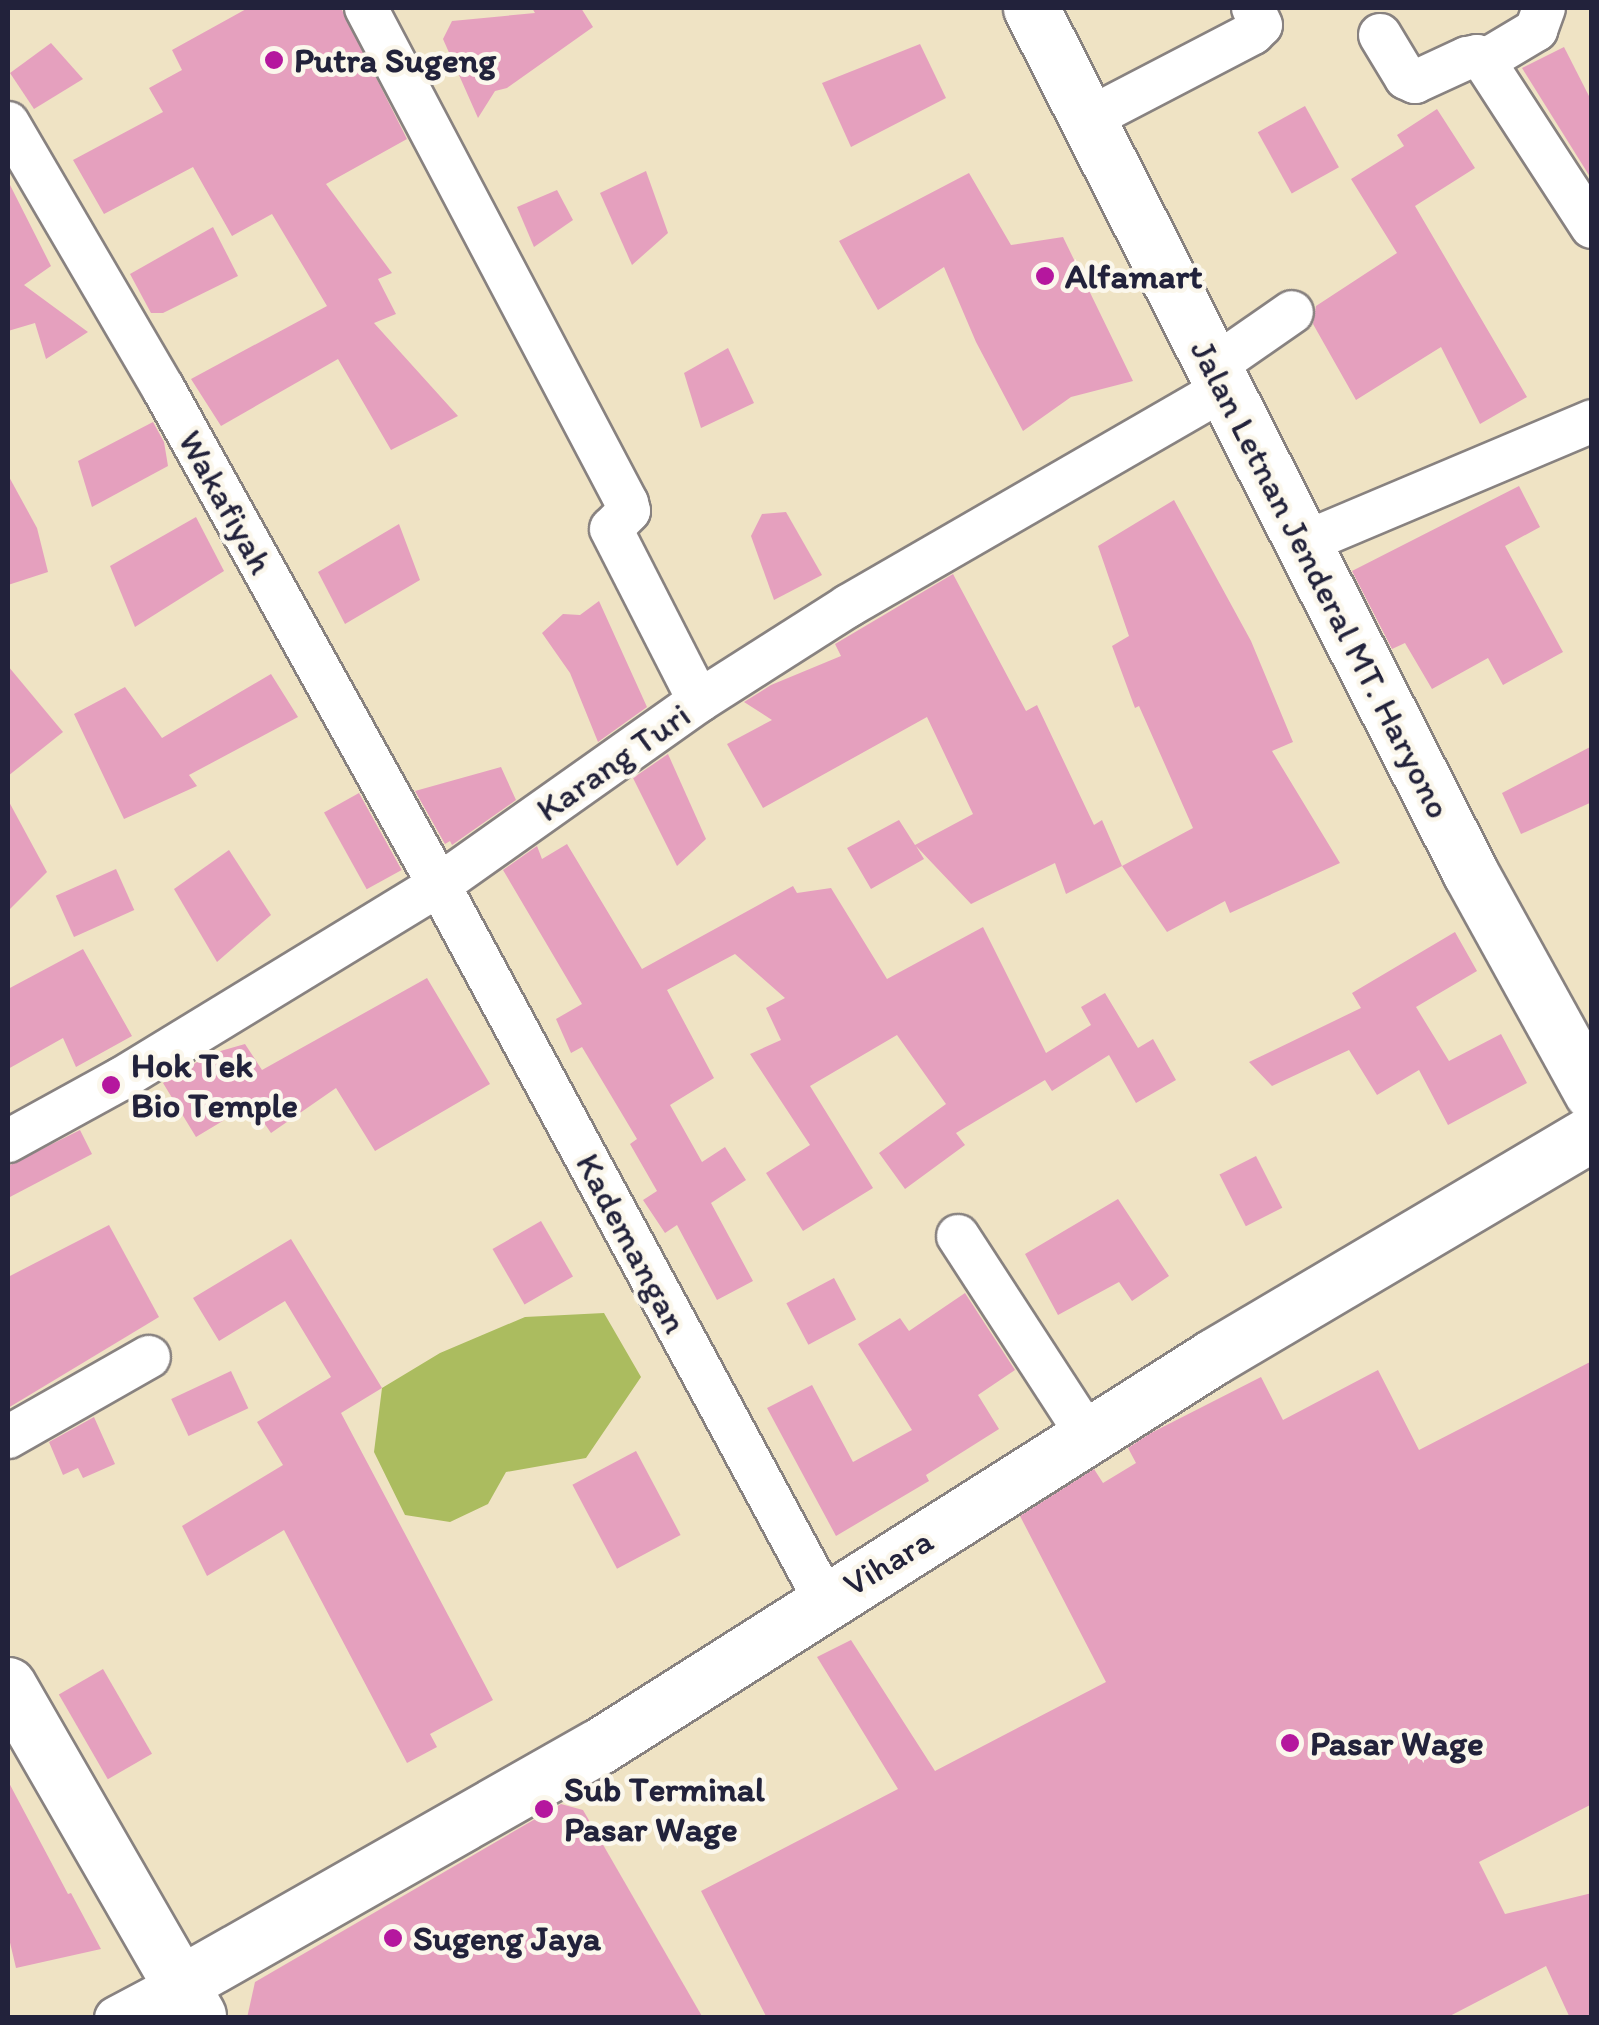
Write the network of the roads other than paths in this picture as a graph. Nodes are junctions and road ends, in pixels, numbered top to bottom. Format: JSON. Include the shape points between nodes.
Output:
{"nodes":[{"id":1,"x":366,"y":8,"type":"edge"},
{"id":2,"x":1031,"y":8,"type":"edge"},
{"id":3,"x":1253,"y":8,"type":"edge"},
{"id":4,"x":1544,"y":8,"type":"edge"},
{"id":5,"x":1380,"y":35,"type":"dead end"},
{"id":6,"x":1484,"y":61,"type":"junction"},
{"id":7,"x":1088,"y":119,"type":"junction"},
{"id":8,"x":8,"y":122,"type":"edge"},
{"id":9,"x":1592,"y":226,"type":"edge"},
{"id":10,"x":1292,"y":312,"type":"dead end"},
{"id":11,"x":1218,"y":378,"type":"junction"},
{"id":12,"x":1592,"y":421,"type":"edge"},
{"id":13,"x":1306,"y":542,"type":"junction"},
{"id":14,"x":699,"y":701,"type":"junction"},
{"id":15,"x":438,"y":885,"type":"junction"},
{"id":16,"x":1592,"y":1093,"type":"edge"},
{"id":17,"x":1592,"y":1133,"type":"edge"},
{"id":18,"x":8,"y":1141,"type":"edge"},
{"id":19,"x":958,"y":1236,"type":"dead end"},
{"id":20,"x":149,"y":1356,"type":"dead end"},
{"id":21,"x":8,"y":1437,"type":"edge"},
{"id":22,"x":1090,"y":1439,"type":"junction"},
{"id":23,"x":825,"y":1600,"type":"junction"},
{"id":24,"x":8,"y":1686,"type":"edge"},
{"id":25,"x":190,"y":2001,"type":"edge"},
{"id":26,"x":116,"y":2018,"type":"edge"}],
"edges":[{"from":1,"to":14,"type":"street","via":[[627,503],[629,512],[612,529]]},
{"from":2,"to":7,"type":"street","name":"Jalan Letnan Jenderal MT. Haryono"},
{"from":3,"to":7,"type":"street","via":[[1261,25],[1253,33]]},
{"from":4,"to":6,"type":"street","via":[[1536,30]]},
{"from":5,"to":6,"type":"street","via":[[1415,82],[1467,58]]},
{"from":6,"to":9,"type":"street"},
{"from":7,"to":11,"type":"street","name":"Jalan Letnan Jenderal MT. Haryono"},
{"from":8,"to":15,"type":"street","name":"Wakafiyah"},
{"from":10,"to":11,"type":"street","name":"Karang Turi"},
{"from":11,"to":13,"type":"street","name":"Jalan Letnan Jenderal MT. Haryono"},
{"from":11,"to":14,"type":"street","name":"Karang Turi"},
{"from":12,"to":13,"type":"street"},
{"from":13,"to":16,"type":"street","name":"Jalan Letnan Jenderal MT. Haryono","via":[[1470,872]]},
{"from":14,"to":15,"type":"street","name":"Karang Turi"},
{"from":15,"to":18,"type":"street","name":"Karang Turi","via":[[122,1080]]},
{"from":15,"to":23,"type":"street","name":"Kademangan"},
{"from":17,"to":22,"type":"street","name":"Vihara","via":[[1213,1357]]},
{"from":19,"to":22,"type":"street"},
{"from":20,"to":21,"type":"street"},
{"from":22,"to":23,"type":"street","name":"Vihara"},
{"from":23,"to":25,"type":"street","name":"Vihara"},
{"from":24,"to":25,"type":"street"},
{"from":25,"to":26,"type":"street"}]}
